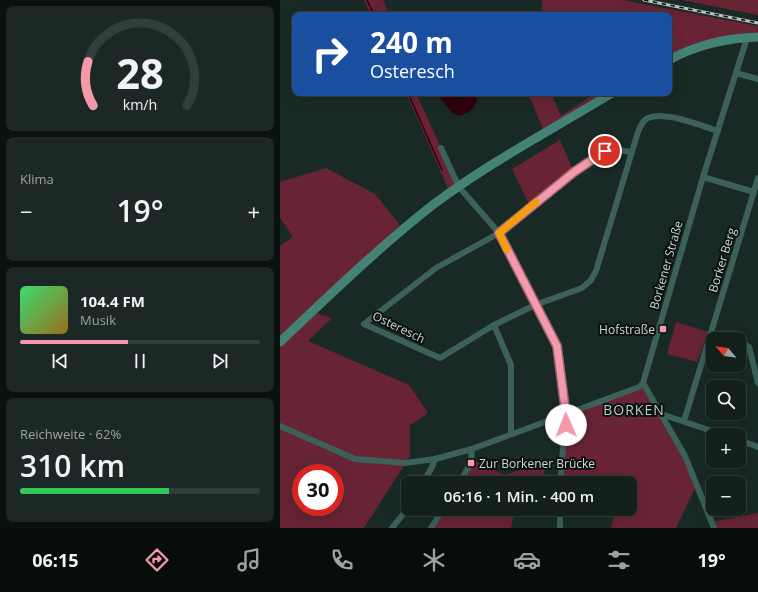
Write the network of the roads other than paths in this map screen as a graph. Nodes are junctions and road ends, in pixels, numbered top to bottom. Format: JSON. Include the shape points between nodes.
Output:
{"nodes":[{"id":1,"x":758,"y":37,"type":"edge"},
{"id":2,"x":747,"y":38,"type":"junction"},
{"id":3,"x":672,"y":58,"type":"edge"},
{"id":4,"x":736,"y":73,"type":"junction"},
{"id":5,"x":758,"y":79,"type":"edge"},
{"id":6,"x":607,"y":96,"type":"edge"},
{"id":7,"x":718,"y":131,"type":"junction"},
{"id":8,"x":441,"y":148,"type":"dead end"},
{"id":9,"x":632,"y":152,"type":"junction"},
{"id":10,"x":703,"y":177,"type":"junction"},
{"id":11,"x":758,"y":178,"type":"edge"},
{"id":12,"x":458,"y":187,"type":"junction"},
{"id":13,"x":754,"y":192,"type":"junction"},
{"id":14,"x":499,"y":233,"type":"junction"},
{"id":15,"x":535,"y":304,"type":"junction"},
{"id":16,"x":494,"y":325,"type":"junction"},
{"id":17,"x":713,"y":332,"type":"edge"},
{"id":18,"x":280,"y":342,"type":"edge"},
{"id":19,"x":746,"y":344,"type":"edge"},
{"id":20,"x":706,"y":353,"type":"edge"},
{"id":21,"x":643,"y":383,"type":"junction"},
{"id":22,"x":758,"y":383,"type":"edge"},
{"id":23,"x":661,"y":414,"type":"junction"},
{"id":24,"x":566,"y":415,"type":"junction"},
{"id":25,"x":684,"y":421,"type":"junction"},
{"id":26,"x":280,"y":426,"type":"edge"},
{"id":27,"x":706,"y":429,"type":"edge"},
{"id":28,"x":511,"y":434,"type":"junction"},
{"id":29,"x":746,"y":443,"type":"edge"},
{"id":30,"x":758,"y":447,"type":"edge"},
{"id":31,"x":472,"y":449,"type":"junction"},
{"id":32,"x":435,"y":459,"type":"junction"},
{"id":33,"x":427,"y":476,"type":"edge"},
{"id":34,"x":463,"y":476,"type":"edge"},
{"id":35,"x":561,"y":476,"type":"edge"},
{"id":36,"x":402,"y":516,"type":"edge"},
{"id":37,"x":438,"y":516,"type":"edge"},
{"id":38,"x":560,"y":516,"type":"edge"},
{"id":39,"x":392,"y":528,"type":"edge"},
{"id":40,"x":431,"y":528,"type":"edge"},
{"id":41,"x":560,"y":528,"type":"edge"},
{"id":42,"x":714,"y":528,"type":"edge"}],
"edges":[{"from":1,"to":2,"type":"street"},
{"from":2,"to":3,"type":"street","via":[[733,38],[697,46]]},
{"from":2,"to":4,"type":"street","name":"Borkener Straße"},
{"from":4,"to":5,"type":"street"},
{"from":4,"to":7,"type":"street","name":"Borkener Straße"},
{"from":6,"to":12,"type":"street"},
{"from":7,"to":9,"type":"street","name":"Osteresch","via":[[667,116],[654,116],[641,124]]},
{"from":7,"to":10,"type":"street","name":"Borkener Straße"},
{"from":8,"to":12,"type":"street"},
{"from":9,"to":14,"type":"street","name":"Osteresch","via":[[612,149],[605,151],[574,172]]},
{"from":9,"to":15,"type":"street","name":"Osteresch","via":[[591,280],[582,288]]},
{"from":10,"to":13,"type":"street"},
{"from":10,"to":21,"type":"street","name":"Borkener Straße"},
{"from":11,"to":13,"type":"street","name":"Borker Berg"},
{"from":12,"to":14,"type":"street"},
{"from":12,"to":18,"type":"street","via":[[392,239]]},
{"from":13,"to":17,"type":"street","name":"Borker Berg"},
{"from":14,"to":15,"type":"street"},
{"from":14,"to":16,"type":"street","name":"Osteresch","via":[[436,268],[364,324],[440,358]]},
{"from":15,"to":16,"type":"street","name":"Osteresch"},
{"from":15,"to":24,"type":"street","via":[[557,346]]},
{"from":16,"to":28,"type":"street","via":[[512,365]]},
{"from":19,"to":22,"type":"street","via":[[749,346]]},
{"from":20,"to":25,"type":"street","name":"Borker Berg"},
{"from":21,"to":23,"type":"street"},
{"from":21,"to":24,"type":"street","via":[[639,387]]},
{"from":23,"to":25,"type":"street"},
{"from":23,"to":42,"type":"street","via":[[685,456]]},
{"from":24,"to":28,"type":"street"},
{"from":24,"to":35,"type":"street"},
{"from":25,"to":27,"type":"street"},
{"from":26,"to":32,"type":"street","via":[[356,459],[405,463]]},
{"from":28,"to":31,"type":"street"},
{"from":29,"to":30,"type":"street"},
{"from":31,"to":32,"type":"street"},
{"from":31,"to":34,"type":"street","via":[[471,463]]},
{"from":32,"to":33,"type":"street"},
{"from":36,"to":39,"type":"street"},
{"from":37,"to":40,"type":"street"},
{"from":38,"to":41,"type":"street"}]}
